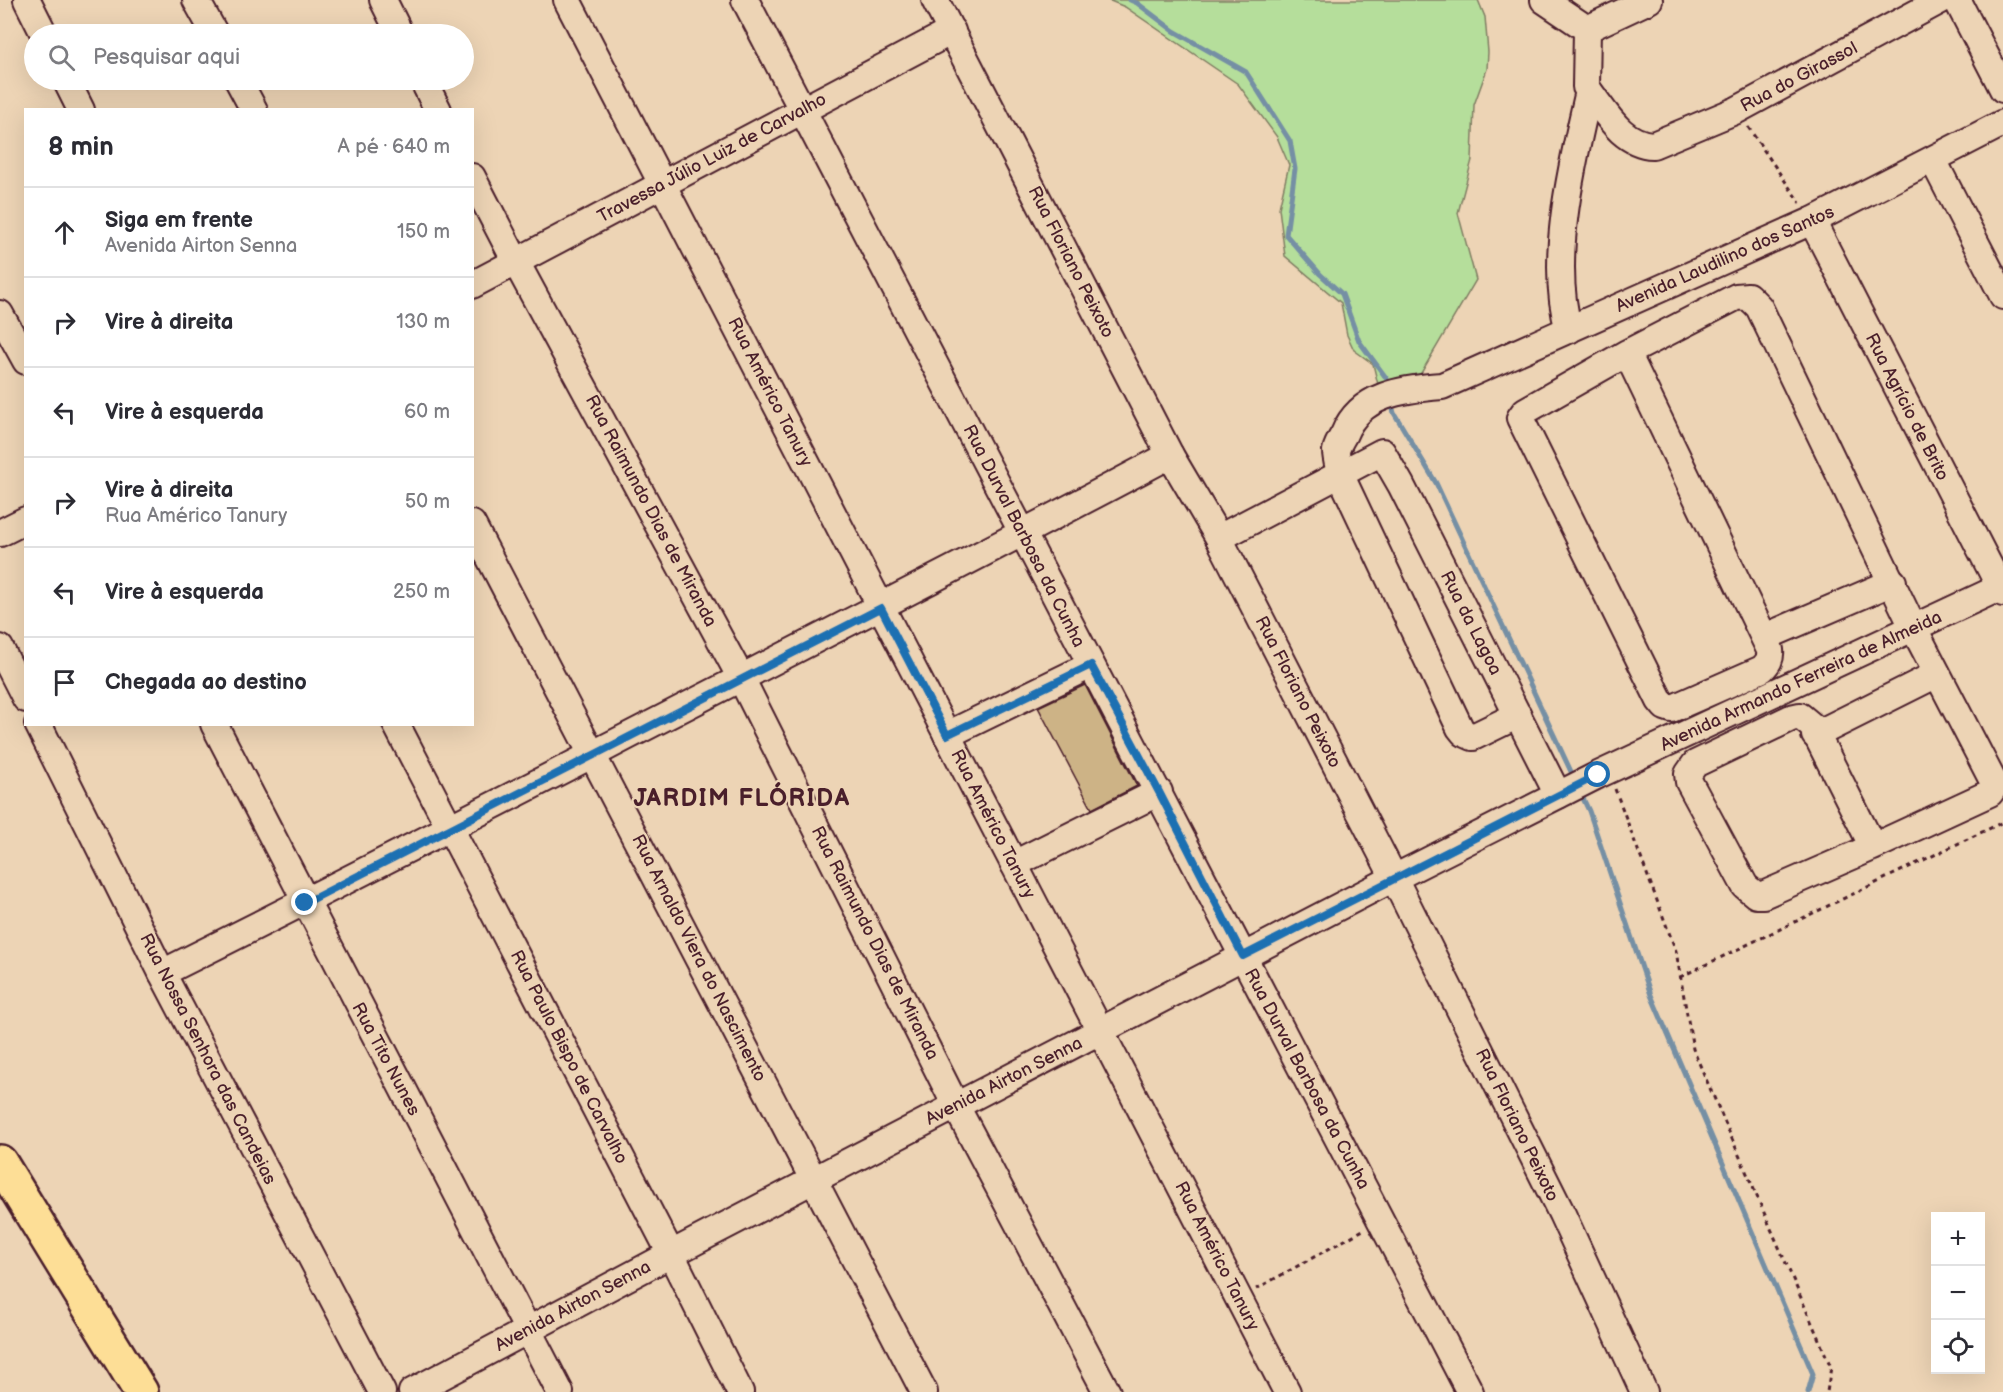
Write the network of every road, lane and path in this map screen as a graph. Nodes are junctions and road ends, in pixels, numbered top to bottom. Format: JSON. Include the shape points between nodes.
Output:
{"nodes":[{"id":1,"x":27,"y":0,"type":"edge"},
{"id":2,"x":196,"y":0,"type":"edge"},
{"id":3,"x":383,"y":0,"type":"edge"},
{"id":4,"x":567,"y":0,"type":"edge"},
{"id":5,"x":745,"y":0,"type":"edge"},
{"id":6,"x":935,"y":0,"type":"edge"},
{"id":7,"x":1545,"y":0,"type":"edge"},
{"id":8,"x":1648,"y":0,"type":"edge"},
{"id":9,"x":1941,"y":0,"type":"edge"},
{"id":10,"x":1957,"y":0,"type":"edge"},
{"id":11,"x":39,"y":24,"type":"edge"},
{"id":12,"x":209,"y":24,"type":"edge"},
{"id":13,"x":395,"y":24,"type":"edge"},
{"id":14,"x":1587,"y":29,"type":"junction"},
{"id":15,"x":952,"y":31,"type":"junction"},
{"id":16,"x":2003,"y":89,"type":"edge"},
{"id":17,"x":71,"y":90,"type":"edge"},
{"id":18,"x":243,"y":90,"type":"edge"},
{"id":19,"x":428,"y":90,"type":"edge"},
{"id":20,"x":1588,"y":91,"type":"junction"},
{"id":21,"x":80,"y":108,"type":"edge"},
{"id":22,"x":253,"y":108,"type":"edge"},
{"id":23,"x":437,"y":108,"type":"edge"},
{"id":24,"x":803,"y":110,"type":"junction"},
{"id":25,"x":1737,"y":110,"type":"junction"},
{"id":26,"x":2003,"y":123,"type":"edge"},
{"id":27,"x":1933,"y":160,"type":"junction"},
{"id":28,"x":474,"y":181,"type":"edge"},
{"id":29,"x":663,"y":185,"type":"junction"},
{"id":30,"x":1812,"y":221,"type":"junction"},
{"id":31,"x":516,"y":262,"type":"junction"},
{"id":32,"x":474,"y":284,"type":"edge"},
{"id":33,"x":2003,"y":296,"type":"edge"},
{"id":34,"x":0,"y":314,"type":"edge"},
{"id":35,"x":1569,"y":330,"type":"junction"},
{"id":36,"x":1627,"y":353,"type":"junction"},
{"id":37,"x":24,"y":357,"type":"edge"},
{"id":38,"x":1170,"y":454,"type":"junction"},
{"id":39,"x":1340,"y":474,"type":"junction"},
{"id":40,"x":24,"y":521,"type":"edge"},
{"id":41,"x":474,"y":528,"type":"edge"},
{"id":42,"x":0,"y":533,"type":"edge"},
{"id":43,"x":1023,"y":534,"type":"junction"},
{"id":44,"x":1220,"y":538,"type":"junction"},
{"id":45,"x":1893,"y":582,"type":"junction"},
{"id":46,"x":2002,"y":589,"type":"edge"},
{"id":47,"x":881,"y":608,"type":"junction"},
{"id":48,"x":1914,"y":629,"type":"junction"},
{"id":49,"x":1765,"y":637,"type":"junction"},
{"id":50,"x":0,"y":648,"type":"edge"},
{"id":51,"x":1091,"y":665,"type":"junction"},
{"id":52,"x":1937,"y":674,"type":"junction"},
{"id":53,"x":741,"y":678,"type":"junction"},
{"id":54,"x":24,"y":695,"type":"edge"},
{"id":55,"x":1518,"y":715,"type":"junction"},
{"id":56,"x":39,"y":726,"type":"edge"},
{"id":57,"x":215,"y":726,"type":"edge"},
{"id":58,"x":397,"y":726,"type":"edge"},
{"id":59,"x":947,"y":735,"type":"junction"},
{"id":60,"x":1815,"y":735,"type":"junction"},
{"id":61,"x":594,"y":756,"type":"junction"},
{"id":62,"x":1603,"y":773,"type":"junction"},
{"id":63,"x":1159,"y":792,"type":"junction"},
{"id":64,"x":1562,"y":793,"type":"junction"},
{"id":65,"x":2003,"y":822,"type":"edge"},
{"id":66,"x":450,"y":828,"type":"junction"},
{"id":67,"x":1873,"y":847,"type":"junction"},
{"id":68,"x":1014,"y":864,"type":"junction"},
{"id":69,"x":1394,"y":878,"type":"junction"},
{"id":70,"x":305,"y":903,"type":"junction"},
{"id":71,"x":1243,"y":956,"type":"junction"},
{"id":72,"x":162,"y":973,"type":"junction"},
{"id":73,"x":1680,"y":977,"type":"junction"},
{"id":74,"x":1101,"y":1032,"type":"junction"},
{"id":75,"x":956,"y":1106,"type":"junction"},
{"id":76,"x":0,"y":1162,"type":"edge"},
{"id":77,"x":814,"y":1180,"type":"junction"},
{"id":78,"x":1381,"y":1221,"type":"junction"},
{"id":79,"x":671,"y":1254,"type":"junction"},
{"id":80,"x":1239,"y":1299,"type":"junction"},
{"id":81,"x":528,"y":1330,"type":"junction"},
{"id":82,"x":141,"y":1392,"type":"edge"},
{"id":83,"x":382,"y":1392,"type":"edge"},
{"id":84,"x":412,"y":1392,"type":"edge"},
{"id":85,"x":560,"y":1392,"type":"edge"},
{"id":86,"x":740,"y":1392,"type":"edge"},
{"id":87,"x":924,"y":1392,"type":"edge"},
{"id":88,"x":1107,"y":1392,"type":"edge"},
{"id":89,"x":1287,"y":1392,"type":"edge"},
{"id":90,"x":1470,"y":1392,"type":"edge"},
{"id":91,"x":1644,"y":1392,"type":"edge"},
{"id":92,"x":1827,"y":1392,"type":"edge"}],
"edges":[{"from":1,"to":11,"type":"street"},
{"from":2,"to":12,"type":"street"},
{"from":3,"to":13,"type":"street"},
{"from":4,"to":29,"type":"street","name":"Rua Américo Tanury"},
{"from":5,"to":24,"type":"street","name":"Rua Durval Barbosa da Cunha"},
{"from":6,"to":15,"type":"street","name":"Rua Floriano Peixoto"},
{"from":7,"to":14,"type":"street"},
{"from":8,"to":14,"type":"street"},
{"from":9,"to":25,"type":"street","name":"Rua do Girassol"},
{"from":10,"to":16,"type":"street"},
{"from":14,"to":20,"type":"street"},
{"from":15,"to":24,"type":"street","name":"Travessa Júlio Luiz de Carvalho"},
{"from":15,"to":38,"type":"street","name":"Rua Floriano Peixoto"},
{"from":17,"to":21,"type":"street"},
{"from":18,"to":22,"type":"street"},
{"from":19,"to":23,"type":"street"},
{"from":20,"to":25,"type":"street","name":"Rua do Girassol","via":[[1629,138],[1653,146]]},
{"from":20,"to":35,"type":"street","via":[[1573,160],[1562,242],[1560,282]]},
{"from":24,"to":29,"type":"street","name":"Travessa Júlio Luiz de Carvalho"},
{"from":24,"to":43,"type":"street","name":"Rua Durval Barbosa da Cunha"},
{"from":25,"to":30,"type":"path"},
{"from":26,"to":27,"type":"street","name":"Avenida Laudilino dos Santos"},
{"from":27,"to":30,"type":"street","name":"Avenida Laudilino dos Santos"},
{"from":27,"to":33,"type":"street"},
{"from":28,"to":31,"type":"street","name":"Rua Raimundo Dias de Miranda"},
{"from":29,"to":31,"type":"street","name":"Travessa Júlio Luiz de Carvalho"},
{"from":29,"to":47,"type":"street","name":"Rua Américo Tanury"},
{"from":30,"to":35,"type":"street","name":"Avenida Laudilino dos Santos"},
{"from":30,"to":46,"type":"street","name":"Rua Agrício de Brito"},
{"from":31,"to":32,"type":"street","name":"Travessa Júlio Luiz de Carvalho"},
{"from":31,"to":53,"type":"street","name":"Rua Raimundo Dias de Miranda"},
{"from":34,"to":37,"type":"street"},
{"from":35,"to":39,"type":"street","name":"Avenida Laudilino dos Santos","via":[[1442,386],[1371,401],[1348,424],[1336,452]]},
{"from":36,"to":45,"type":"street","via":[[1736,297],[1754,300]]},
{"from":36,"to":49,"type":"street"},
{"from":36,"to":49,"type":"street","via":[[1525,411],[1521,423],[1665,707],[1671,709],[1762,669],[1770,657]]},
{"from":38,"to":43,"type":"street"},
{"from":38,"to":44,"type":"street","name":"Rua Floriano Peixoto"},
{"from":39,"to":44,"type":"street"},
{"from":39,"to":55,"type":"street","name":"Rua da Lagoa","via":[[1383,452]]},
{"from":39,"to":55,"type":"street","via":[[1460,728],[1469,736],[1478,736]]},
{"from":40,"to":42,"type":"street"},
{"from":41,"to":61,"type":"street","name":"Rua Arnaldo Viera do Nascimento"},
{"from":43,"to":47,"type":"street"},
{"from":43,"to":51,"type":"street","name":"Rua Durval Barbosa da Cunha"},
{"from":44,"to":69,"type":"street","name":"Rua Floriano Peixoto"},
{"from":45,"to":48,"type":"street"},
{"from":45,"to":49,"type":"street"},
{"from":46,"to":48,"type":"street","name":"Avenida Armando Ferreira de Almeida"},
{"from":47,"to":53,"type":"street"},
{"from":47,"to":59,"type":"street","name":"Rua Américo Tanury"},
{"from":48,"to":52,"type":"street"},
{"from":48,"to":62,"type":"street","name":"Avenida Armando Ferreira de Almeida"},
{"from":50,"to":54,"type":"street"},
{"from":51,"to":59,"type":"street"},
{"from":51,"to":63,"type":"street","name":"Rua Durval Barbosa da Cunha"},
{"from":52,"to":60,"type":"street"},
{"from":52,"to":67,"type":"street","via":[[1994,787],[1990,794]]},
{"from":53,"to":61,"type":"street"},
{"from":53,"to":75,"type":"street","name":"Rua Raimundo Dias de Miranda"},
{"from":55,"to":64,"type":"street","name":"Rua da Lagoa"},
{"from":56,"to":72,"type":"street","name":"Rua Nossa Senhora das Candeias"},
{"from":57,"to":70,"type":"street","name":"Rua Tito Nunes"},
{"from":58,"to":66,"type":"street","name":"Rua Paulo Bispo de Carvalho"},
{"from":59,"to":68,"type":"street","name":"Rua Américo Tanury"},
{"from":60,"to":67,"type":"street"},
{"from":60,"to":67,"type":"street","via":[[1806,719],[1791,718],[1695,764],[1688,774],[1689,782],[1745,886],[1756,895]]},
{"from":61,"to":66,"type":"street"},
{"from":61,"to":77,"type":"street","name":"Rua Arnaldo Viera do Nascimento"},
{"from":62,"to":64,"type":"street","name":"Avenida Airton Senna"},
{"from":62,"to":73,"type":"path","via":[[1676,951]]},
{"from":63,"to":68,"type":"street"},
{"from":63,"to":71,"type":"street","name":"Rua Durval Barbosa da Cunha"},
{"from":64,"to":69,"type":"street","name":"Avenida Airton Senna"},
{"from":65,"to":73,"type":"path"},
{"from":66,"to":70,"type":"street"},
{"from":66,"to":79,"type":"street","name":"Rua Paulo Bispo de Carvalho"},
{"from":68,"to":74,"type":"street","name":"Rua Américo Tanury"},
{"from":69,"to":71,"type":"street","name":"Avenida Airton Senna"},
{"from":69,"to":91,"type":"street","name":"Rua Floriano Peixoto","via":[[1562,1214]]},
{"from":70,"to":72,"type":"street"},
{"from":70,"to":81,"type":"street","name":"Rua Tito Nunes"},
{"from":71,"to":74,"type":"street","name":"Avenida Airton Senna"},
{"from":71,"to":78,"type":"street","name":"Rua Durval Barbosa da Cunha"},
{"from":72,"to":83,"type":"street","name":"Rua Nossa Senhora das Candeias"},
{"from":73,"to":92,"type":"path","via":[[1693,1049],[1831,1366]]},
{"from":74,"to":75,"type":"street","name":"Avenida Airton Senna"},
{"from":74,"to":80,"type":"street","name":"Rua Américo Tanury"},
{"from":75,"to":77,"type":"street","name":"Avenida Airton Senna"},
{"from":75,"to":88,"type":"street","name":"Rua Raimundo Dias de Miranda"},
{"from":76,"to":82,"type":"main road"},
{"from":77,"to":79,"type":"street","name":"Avenida Airton Senna"},
{"from":77,"to":87,"type":"street","name":"Rua Arnaldo Viera do Nascimento"},
{"from":78,"to":80,"type":"path"},
{"from":78,"to":90,"type":"street","name":"Rua Durval Barbosa da Cunha"},
{"from":79,"to":81,"type":"street","name":"Avenida Airton Senna"},
{"from":79,"to":86,"type":"street","name":"Rua Paulo Bispo de Carvalho"},
{"from":80,"to":89,"type":"street","name":"Rua Américo Tanury"},
{"from":81,"to":84,"type":"street","name":"Avenida Airton Senna"},
{"from":81,"to":85,"type":"street","name":"Rua Tito Nunes"}]}
